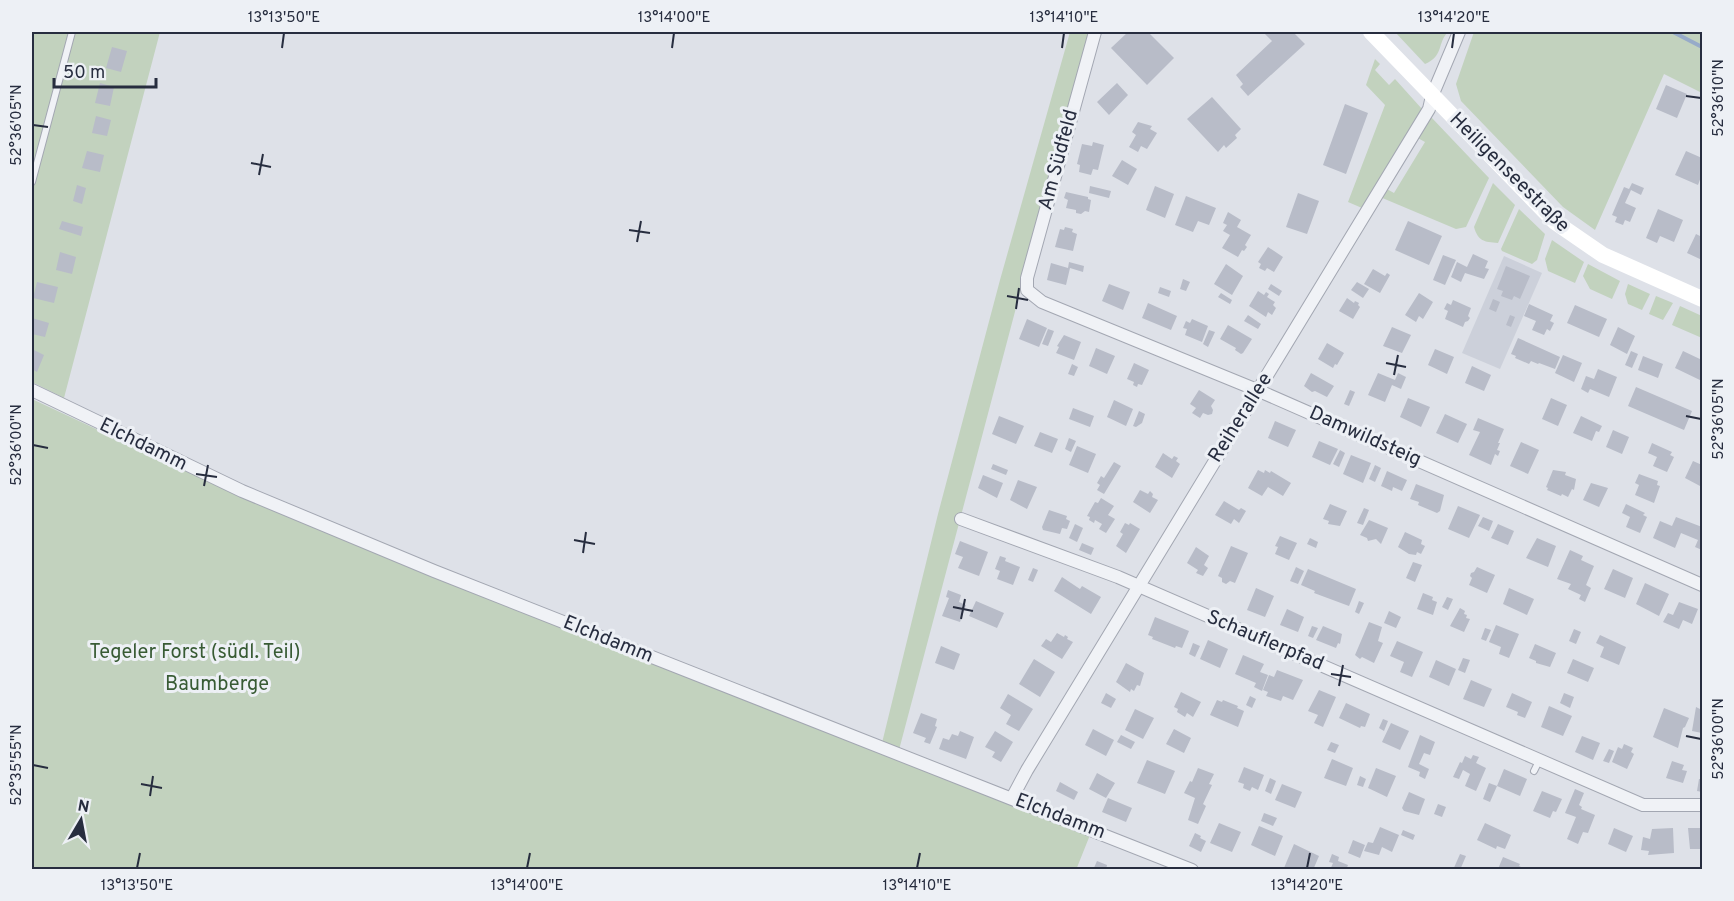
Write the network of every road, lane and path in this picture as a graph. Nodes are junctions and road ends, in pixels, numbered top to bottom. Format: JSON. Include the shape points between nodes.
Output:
{"nodes":[{"id":1,"x":72,"y":32,"type":"edge"},
{"id":2,"x":1095,"y":32,"type":"edge"},
{"id":3,"x":1371,"y":32,"type":"edge"},
{"id":4,"x":1459,"y":32,"type":"edge"},
{"id":5,"x":1432,"y":96,"type":"junction"},
{"id":6,"x":32,"y":182,"type":"edge"},
{"id":7,"x":1027,"y":290,"type":"joint"},
{"id":8,"x":1702,"y":299,"type":"edge"},
{"id":9,"x":32,"y":390,"type":"edge"},
{"id":10,"x":1257,"y":390,"type":"junction"},
{"id":11,"x":961,"y":519,"type":"dead end"},
{"id":12,"x":1702,"y":585,"type":"edge"},
{"id":13,"x":1139,"y":586,"type":"junction"},
{"id":14,"x":1012,"y":798,"type":"junction"},
{"id":15,"x":1702,"y":805,"type":"edge"},
{"id":16,"x":1192,"y":870,"type":"edge"}],
"edges":[{"from":1,"to":6,"type":"lane"},
{"from":2,"to":7,"type":"street","name":"Am Südfeld"},
{"from":3,"to":5,"type":"main road","name":"Heiligenseestraße"},
{"from":4,"to":5,"type":"street","name":"Reiherallee"},
{"from":5,"to":8,"type":"main road","name":"Heiligenseestraße","via":[[1568,232],[1603,255]]},
{"from":5,"to":10,"type":"street","name":"Reiherallee","via":[[1428,112]]},
{"from":7,"to":10,"type":"street","name":"Damwildsteig","via":[[1042,302]]},
{"from":9,"to":14,"type":"street","name":"Elchdamm","via":[[274,504]]},
{"from":10,"to":12,"type":"street","name":"Damwildsteig"},
{"from":10,"to":13,"type":"street","name":"Reiherallee"},
{"from":11,"to":13,"type":"street","name":"Schauflerpfad"},
{"from":13,"to":14,"type":"street","name":"Reiherallee"},
{"from":13,"to":15,"type":"street","name":"Schauflerpfad","via":[[1537,766],[1643,805]]},
{"from":14,"to":16,"type":"street","name":"Elchdamm"}]}
